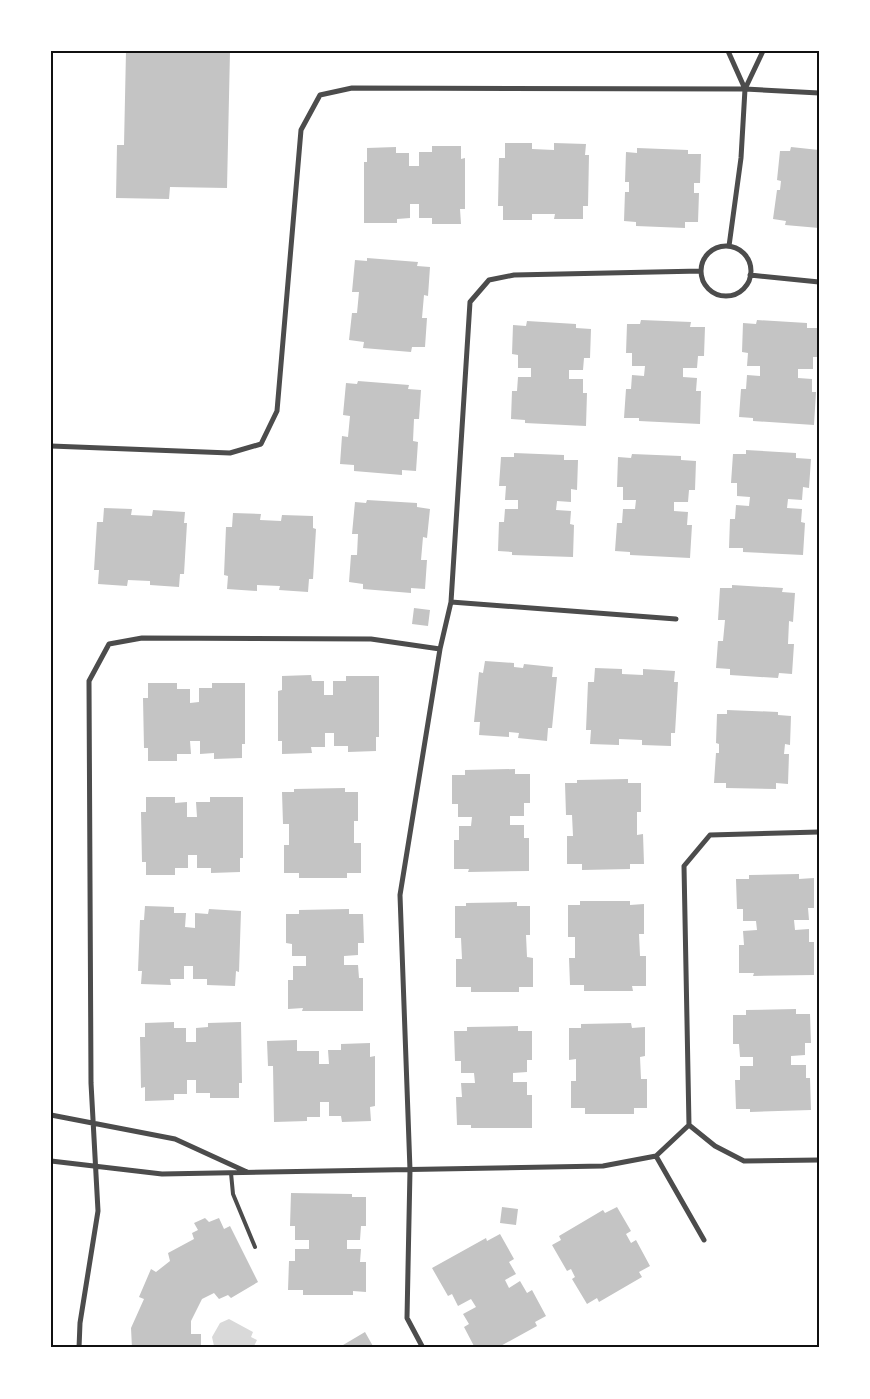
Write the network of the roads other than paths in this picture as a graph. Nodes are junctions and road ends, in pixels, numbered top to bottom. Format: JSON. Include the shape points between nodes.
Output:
{"nodes":[{"id":1,"x":728,"y":51,"type":"edge"},
{"id":2,"x":763,"y":51,"type":"edge"},
{"id":3,"x":745,"y":89,"type":"junction"},
{"id":4,"x":819,"y":93,"type":"edge"},
{"id":5,"x":729,"y":246,"type":"junction"},
{"id":6,"x":700,"y":271,"type":"junction"},
{"id":7,"x":750,"y":275,"type":"junction"},
{"id":8,"x":819,"y":282,"type":"edge"},
{"id":9,"x":51,"y":446,"type":"edge"},
{"id":10,"x":451,"y":602,"type":"junction"},
{"id":11,"x":676,"y":619,"type":"dead end"},
{"id":12,"x":440,"y":650,"type":"junction"},
{"id":13,"x":819,"y":832,"type":"edge"},
{"id":14,"x":51,"y":1115,"type":"edge"},
{"id":15,"x":93,"y":1122,"type":"junction"},
{"id":16,"x":689,"y":1125,"type":"junction"},
{"id":17,"x":656,"y":1156,"type":"junction"},
{"id":18,"x":819,"y":1160,"type":"edge"},
{"id":19,"x":51,"y":1162,"type":"edge"},
{"id":20,"x":94,"y":1165,"type":"junction"},
{"id":21,"x":410,"y":1170,"type":"junction"},
{"id":22,"x":231,"y":1173,"type":"junction"},
{"id":23,"x":250,"y":1173,"type":"junction"},
{"id":24,"x":704,"y":1240,"type":"dead end"},
{"id":25,"x":255,"y":1247,"type":"dead end"},
{"id":26,"x":79,"y":1348,"type":"edge"},
{"id":27,"x":423,"y":1348,"type":"edge"}],
"edges":[{"from":1,"to":3,"type":"street"},
{"from":2,"to":3,"type":"street"},
{"from":3,"to":4,"type":"street"},
{"from":3,"to":5,"type":"street","via":[[741,158]]},
{"from":3,"to":9,"type":"street","via":[[352,88],[320,95],[300,130],[277,412],[261,444],[230,453]]},
{"from":5,"to":6,"type":"street","via":[[709,252]]},
{"from":5,"to":7,"type":"street","via":[[743,253]]},
{"from":6,"to":7,"type":"street","via":[[706,286],[720,295],[736,294]]},
{"from":6,"to":10,"type":"street","via":[[514,275],[489,280],[470,302]]},
{"from":7,"to":8,"type":"street"},
{"from":10,"to":11,"type":"street"},
{"from":10,"to":12,"type":"street"},
{"from":12,"to":15,"type":"street","via":[[371,639],[142,638],[109,644],[89,681]]},
{"from":12,"to":21,"type":"street","via":[[400,895]]},
{"from":13,"to":16,"type":"street","via":[[710,835],[684,866]]},
{"from":14,"to":15,"type":"street"},
{"from":15,"to":20,"type":"street"},
{"from":15,"to":23,"type":"street","via":[[175,1139]]},
{"from":16,"to":17,"type":"street"},
{"from":16,"to":18,"type":"street","via":[[715,1146],[744,1162]]},
{"from":17,"to":21,"type":"street","via":[[603,1166]]},
{"from":17,"to":24,"type":"street"},
{"from":19,"to":20,"type":"street"},
{"from":20,"to":22,"type":"street","via":[[162,1174]]},
{"from":20,"to":26,"type":"street","via":[[98,1212]]},
{"from":21,"to":23,"type":"street"},
{"from":21,"to":27,"type":"street","via":[[407,1318]]},
{"from":22,"to":23,"type":"street"},
{"from":22,"to":25,"type":"lane","via":[[233,1194]]}]}
